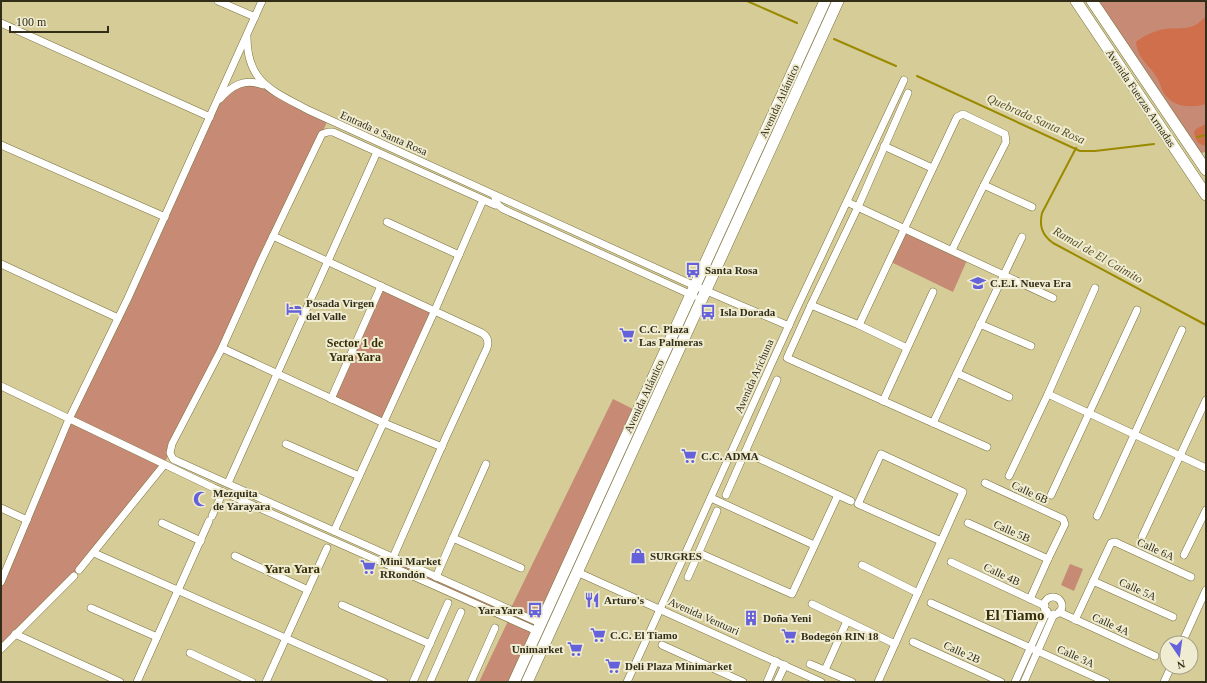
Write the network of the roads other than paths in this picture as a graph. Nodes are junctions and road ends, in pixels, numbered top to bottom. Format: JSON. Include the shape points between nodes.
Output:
{"nodes":[{"id":1,"x":218,"y":1,"type":"edge"},
{"id":2,"x":262,"y":1,"type":"edge"},
{"id":3,"x":825,"y":1,"type":"edge"},
{"id":4,"x":838,"y":1,"type":"edge"},
{"id":5,"x":1076,"y":1,"type":"edge"},
{"id":6,"x":1092,"y":1,"type":"edge"},
{"id":7,"x":254,"y":17,"type":"junction"},
{"id":8,"x":1,"y":23,"type":"edge"},
{"id":9,"x":247,"y":34,"type":"junction"},
{"id":10,"x":904,"y":80,"type":"dead end"},
{"id":11,"x":267,"y":87,"type":"junction"},
{"id":12,"x":908,"y":93,"type":"dead end"},
{"id":13,"x":217,"y":103,"type":"junction"},
{"id":14,"x":210,"y":117,"type":"junction"},
{"id":15,"x":1,"y":145,"type":"edge"},
{"id":16,"x":884,"y":146,"type":"junction"},
{"id":17,"x":377,"y":152,"type":"junction"},
{"id":18,"x":932,"y":168,"type":"junction"},
{"id":19,"x":1206,"y":170,"type":"edge"},
{"id":20,"x":984,"y":185,"type":"junction"},
{"id":21,"x":493,"y":195,"type":"junction"},
{"id":22,"x":1206,"y":195,"type":"edge"},
{"id":23,"x":483,"y":200,"type":"junction"},
{"id":24,"x":847,"y":202,"type":"junction"},
{"id":25,"x":495,"y":205,"type":"dead end"},
{"id":26,"x":858,"y":207,"type":"junction"},
{"id":27,"x":1032,"y":207,"type":"dead end"},
{"id":28,"x":165,"y":217,"type":"junction"},
{"id":29,"x":551,"y":221,"type":"junction"},
{"id":30,"x":387,"y":222,"type":"dead end"},
{"id":31,"x":547,"y":229,"type":"junction"},
{"id":32,"x":904,"y":229,"type":"junction"},
{"id":33,"x":273,"y":236,"type":"junction"},
{"id":34,"x":1022,"y":236,"type":"dead end"},
{"id":35,"x":952,"y":250,"type":"junction"},
{"id":36,"x":459,"y":255,"type":"junction"},
{"id":37,"x":329,"y":262,"type":"junction"},
{"id":38,"x":1,"y":264,"type":"edge"},
{"id":39,"x":1004,"y":274,"type":"junction"},
{"id":40,"x":381,"y":286,"type":"junction"},
{"id":41,"x":1095,"y":288,"type":"dead end"},
{"id":42,"x":693,"y":291,"type":"junction"},
{"id":43,"x":933,"y":292,"type":"dead end"},
{"id":44,"x":704,"y":295,"type":"junction"},
{"id":45,"x":1053,"y":298,"type":"dead end"},
{"id":46,"x":811,"y":305,"type":"junction"},
{"id":47,"x":435,"y":310,"type":"junction"},
{"id":48,"x":1137,"y":310,"type":"dead end"},
{"id":49,"x":118,"y":318,"type":"junction"},
{"id":50,"x":980,"y":324,"type":"junction"},
{"id":51,"x":859,"y":325,"type":"junction"},
{"id":52,"x":789,"y":326,"type":"junction"},
{"id":53,"x":1182,"y":330,"type":"dead end"},
{"id":54,"x":1031,"y":346,"type":"dead end"},
{"id":55,"x":222,"y":348,"type":"junction"},
{"id":56,"x":907,"y":348,"type":"junction"},
{"id":57,"x":957,"y":373,"type":"junction"},
{"id":58,"x":277,"y":374,"type":"junction"},
{"id":59,"x":777,"y":380,"type":"dead end"},
{"id":60,"x":1,"y":386,"type":"edge"},
{"id":61,"x":1048,"y":394,"type":"junction"},
{"id":62,"x":1009,"y":397,"type":"dead end"},
{"id":63,"x":331,"y":399,"type":"junction"},
{"id":64,"x":1206,"y":400,"type":"edge"},
{"id":65,"x":883,"y":401,"type":"junction"},
{"id":66,"x":1090,"y":414,"type":"junction"},
{"id":67,"x":69,"y":419,"type":"junction"},
{"id":68,"x":384,"y":423,"type":"junction"},
{"id":69,"x":933,"y":423,"type":"junction"},
{"id":70,"x":1135,"y":435,"type":"junction"},
{"id":71,"x":286,"y":444,"type":"dead end"},
{"id":72,"x":442,"y":447,"type":"junction"},
{"id":73,"x":987,"y":447,"type":"dead end"},
{"id":74,"x":746,"y":452,"type":"junction"},
{"id":75,"x":1181,"y":456,"type":"junction"},
{"id":76,"x":486,"y":464,"type":"dead end"},
{"id":77,"x":164,"y":465,"type":"junction"},
{"id":78,"x":1206,"y":468,"type":"edge"},
{"id":79,"x":359,"y":476,"type":"junction"},
{"id":80,"x":1009,"y":476,"type":"dead end"},
{"id":81,"x":228,"y":483,"type":"junction"},
{"id":82,"x":985,"y":483,"type":"dead end"},
{"id":83,"x":223,"y":492,"type":"junction"},
{"id":84,"x":726,"y":495,"type":"dead end"},
{"id":85,"x":838,"y":495,"type":"junction"},
{"id":86,"x":1051,"y":495,"type":"dead end"},
{"id":87,"x":711,"y":498,"type":"junction"},
{"id":88,"x":851,"y":501,"type":"dead end"},
{"id":89,"x":1,"y":508,"type":"edge"},
{"id":90,"x":1206,"y":510,"type":"edge"},
{"id":91,"x":717,"y":511,"type":"dead end"},
{"id":92,"x":1097,"y":516,"type":"dead end"},
{"id":93,"x":28,"y":520,"type":"junction"},
{"id":94,"x":162,"y":523,"type":"dead end"},
{"id":95,"x":968,"y":523,"type":"dead end"},
{"id":96,"x":334,"y":531,"type":"junction"},
{"id":97,"x":1142,"y":536,"type":"dead end"},
{"id":98,"x":453,"y":538,"type":"junction"},
{"id":99,"x":200,"y":541,"type":"junction"},
{"id":100,"x":941,"y":541,"type":"junction"},
{"id":101,"x":814,"y":545,"type":"junction"},
{"id":102,"x":327,"y":548,"type":"dead end"},
{"id":103,"x":94,"y":553,"type":"junction"},
{"id":104,"x":699,"y":553,"type":"junction"},
{"id":105,"x":1184,"y":555,"type":"dead end"},
{"id":106,"x":235,"y":556,"type":"dead end"},
{"id":107,"x":394,"y":558,"type":"junction"},
{"id":108,"x":1048,"y":559,"type":"junction"},
{"id":109,"x":950,"y":562,"type":"dead end"},
{"id":110,"x":862,"y":565,"type":"dead end"},
{"id":111,"x":389,"y":566,"type":"junction"},
{"id":112,"x":522,"y":568,"type":"dead end"},
{"id":113,"x":79,"y":570,"type":"dead end"},
{"id":114,"x":577,"y":572,"type":"junction"},
{"id":115,"x":74,"y":576,"type":"dead end"},
{"id":116,"x":436,"y":577,"type":"junction"},
{"id":117,"x":688,"y":577,"type":"dead end"},
{"id":118,"x":1191,"y":577,"type":"dead end"},
{"id":119,"x":1093,"y":580,"type":"junction"},
{"id":120,"x":1,"y":582,"type":"edge"},
{"id":121,"x":179,"y":590,"type":"junction"},
{"id":122,"x":308,"y":590,"type":"junction"},
{"id":123,"x":1206,"y":590,"type":"edge"},
{"id":124,"x":918,"y":593,"type":"junction"},
{"id":125,"x":1030,"y":599,"type":"junction"},
{"id":126,"x":931,"y":603,"type":"dead end"},
{"id":127,"x":448,"y":604,"type":"dead end"},
{"id":128,"x":812,"y":604,"type":"dead end"},
{"id":129,"x":342,"y":605,"type":"dead end"},
{"id":130,"x":91,"y":608,"type":"dead end"},
{"id":131,"x":660,"y":609,"type":"junction"},
{"id":132,"x":1051,"y":611,"type":"junction"},
{"id":133,"x":461,"y":612,"type":"dead end"},
{"id":134,"x":1173,"y":617,"type":"dead end"},
{"id":135,"x":1075,"y":620,"type":"junction"},
{"id":136,"x":847,"y":621,"type":"junction"},
{"id":137,"x":539,"y":627,"type":"junction"},
{"id":138,"x":495,"y":628,"type":"dead end"},
{"id":139,"x":15,"y":634,"type":"junction"},
{"id":140,"x":1186,"y":635,"type":"edge"},
{"id":141,"x":157,"y":638,"type":"junction"},
{"id":142,"x":286,"y":638,"type":"junction"},
{"id":143,"x":913,"y":642,"type":"dead end"},
{"id":144,"x":430,"y":644,"type":"junction"},
{"id":145,"x":895,"y":644,"type":"junction"},
{"id":146,"x":662,"y":645,"type":"dead end"},
{"id":147,"x":1,"y":649,"type":"edge"},
{"id":148,"x":1034,"y":649,"type":"junction"},
{"id":149,"x":190,"y":652,"type":"dead end"},
{"id":150,"x":1155,"y":656,"type":"dead end"},
{"id":151,"x":776,"y":661,"type":"junction"},
{"id":152,"x":810,"y":664,"type":"dead end"},
{"id":153,"x":785,"y":665,"type":"junction"},
{"id":154,"x":825,"y":670,"type":"junction"},
{"id":155,"x":120,"y":682,"type":"edge"},
{"id":156,"x":137,"y":682,"type":"edge"},
{"id":157,"x":252,"y":682,"type":"edge"},
{"id":158,"x":266,"y":682,"type":"edge"},
{"id":159,"x":384,"y":682,"type":"edge"},
{"id":160,"x":413,"y":682,"type":"edge"},
{"id":161,"x":430,"y":682,"type":"edge"},
{"id":162,"x":471,"y":682,"type":"edge"},
{"id":163,"x":514,"y":682,"type":"edge"},
{"id":164,"x":527,"y":682,"type":"edge"},
{"id":165,"x":627,"y":682,"type":"edge"},
{"id":166,"x":743,"y":682,"type":"edge"},
{"id":167,"x":767,"y":682,"type":"edge"},
{"id":168,"x":777,"y":682,"type":"edge"},
{"id":169,"x":821,"y":682,"type":"edge"},
{"id":170,"x":852,"y":682,"type":"edge"},
{"id":171,"x":878,"y":682,"type":"edge"},
{"id":172,"x":1001,"y":682,"type":"edge"},
{"id":173,"x":1015,"y":682,"type":"edge"},
{"id":174,"x":1024,"y":682,"type":"edge"},
{"id":175,"x":1106,"y":682,"type":"edge"}],
"edges":[{"from":1,"to":7,"type":"street"},
{"from":2,"to":7,"type":"street"},
{"from":3,"to":42,"type":"main road","name":"Avenida Atlántico"},
{"from":4,"to":44,"type":"main road","name":"Avenida Atlántico"},
{"from":5,"to":22,"type":"main road","name":"Avenida Fuerzas Armadas"},
{"from":6,"to":19,"type":"main road","name":"Avenida Fuerzas Armadas"},
{"from":7,"to":9,"type":"street"},
{"from":8,"to":14,"type":"street"},
{"from":9,"to":11,"type":"street","via":[[247,50],[251,64]]},
{"from":9,"to":13,"type":"street"},
{"from":10,"to":24,"type":"street","name":"Avenida Arichuna"},
{"from":11,"to":13,"type":"street","via":[[256,82],[244,82],[231,89]]},
{"from":11,"to":21,"type":"street","name":"Entrada a Santa Rosa","via":[[308,110]]},
{"from":12,"to":16,"type":"street"},
{"from":13,"to":14,"type":"street"},
{"from":14,"to":28,"type":"street"},
{"from":15,"to":28,"type":"street"},
{"from":16,"to":18,"type":"street"},
{"from":16,"to":26,"type":"street"},
{"from":17,"to":23,"type":"street"},
{"from":17,"to":33,"type":"street","via":[[333,132],[322,134]]},
{"from":17,"to":37,"type":"street"},
{"from":18,"to":20,"type":"street","via":[[957,117],[963,114],[1005,134],[1007,138]]},
{"from":18,"to":32,"type":"street"},
{"from":20,"to":27,"type":"street"},
{"from":20,"to":35,"type":"street"},
{"from":21,"to":29,"type":"street","name":"Entrada a Santa Rosa"},
{"from":21,"to":31,"type":"street","name":"Entrada a Santa Rosa","via":[[503,209]]},
{"from":23,"to":25,"type":"street"},
{"from":23,"to":36,"type":"street"},
{"from":24,"to":26,"type":"street"},
{"from":24,"to":52,"type":"street","name":"Avenida Arichuna"},
{"from":26,"to":32,"type":"street"},
{"from":26,"to":46,"type":"street"},
{"from":28,"to":49,"type":"street"},
{"from":29,"to":31,"type":"street"},
{"from":29,"to":42,"type":"street","name":"Entrada a Santa Rosa"},
{"from":30,"to":36,"type":"street"},
{"from":31,"to":42,"type":"street","name":"Entrada a Santa Rosa","via":[[586,248]]},
{"from":32,"to":35,"type":"street"},
{"from":32,"to":51,"type":"street"},
{"from":33,"to":37,"type":"street"},
{"from":33,"to":55,"type":"street"},
{"from":34,"to":39,"type":"street"},
{"from":35,"to":39,"type":"street"},
{"from":36,"to":47,"type":"street"},
{"from":37,"to":40,"type":"street"},
{"from":37,"to":58,"type":"street"},
{"from":38,"to":49,"type":"street"},
{"from":39,"to":45,"type":"street"},
{"from":39,"to":50,"type":"street"},
{"from":40,"to":47,"type":"street"},
{"from":40,"to":63,"type":"street"},
{"from":41,"to":61,"type":"street"},
{"from":42,"to":44,"type":"street"},
{"from":42,"to":137,"type":"main road","name":"Avenida Atlántico"},
{"from":43,"to":56,"type":"street"},
{"from":44,"to":52,"type":"street"},
{"from":44,"to":114,"type":"main road","name":"Avenida Atlántico"},
{"from":46,"to":51,"type":"street"},
{"from":46,"to":65,"type":"street","via":[[787,358]]},
{"from":47,"to":68,"type":"street"},
{"from":47,"to":72,"type":"street","via":[[482,333],[488,342]]},
{"from":48,"to":66,"type":"street"},
{"from":49,"to":67,"type":"street"},
{"from":50,"to":54,"type":"street"},
{"from":50,"to":57,"type":"street"},
{"from":51,"to":56,"type":"street"},
{"from":52,"to":87,"type":"street","name":"Avenida Arichuna"},
{"from":53,"to":70,"type":"street"},
{"from":55,"to":58,"type":"street"},
{"from":55,"to":81,"type":"street","via":[[172,444],[170,453],[173,459]]},
{"from":56,"to":65,"type":"street"},
{"from":57,"to":62,"type":"street"},
{"from":57,"to":69,"type":"street"},
{"from":58,"to":63,"type":"street"},
{"from":58,"to":81,"type":"street"},
{"from":59,"to":74,"type":"street"},
{"from":60,"to":67,"type":"street"},
{"from":61,"to":66,"type":"street"},
{"from":61,"to":80,"type":"street"},
{"from":63,"to":68,"type":"street"},
{"from":64,"to":75,"type":"street"},
{"from":65,"to":69,"type":"street"},
{"from":66,"to":70,"type":"street"},
{"from":66,"to":86,"type":"street"},
{"from":67,"to":77,"type":"street"},
{"from":67,"to":93,"type":"street"},
{"from":68,"to":72,"type":"street"},
{"from":68,"to":79,"type":"street"},
{"from":69,"to":73,"type":"street"},
{"from":70,"to":75,"type":"street"},
{"from":70,"to":92,"type":"street"},
{"from":71,"to":79,"type":"street"},
{"from":72,"to":107,"type":"street"},
{"from":74,"to":84,"type":"street"},
{"from":74,"to":85,"type":"street"},
{"from":75,"to":78,"type":"street"},
{"from":75,"to":97,"type":"street"},
{"from":76,"to":98,"type":"street"},
{"from":77,"to":83,"type":"street"},
{"from":77,"to":103,"type":"street"},
{"from":79,"to":96,"type":"street"},
{"from":81,"to":96,"type":"street"},
{"from":82,"to":108,"type":"street","name":"Calle 6B","via":[[1065,521]]},
{"from":83,"to":99,"type":"street"},
{"from":83,"to":111,"type":"street"},
{"from":85,"to":88,"type":"street"},
{"from":85,"to":101,"type":"street"},
{"from":87,"to":101,"type":"street"},
{"from":87,"to":131,"type":"street","name":"Avenida Arichuna"},
{"from":89,"to":93,"type":"street"},
{"from":90,"to":105,"type":"street"},
{"from":91,"to":104,"type":"street"},
{"from":93,"to":120,"type":"street"},
{"from":94,"to":99,"type":"street"},
{"from":95,"to":108,"type":"street","name":"Calle 5B"},
{"from":96,"to":107,"type":"street"},
{"from":98,"to":112,"type":"street"},
{"from":98,"to":116,"type":"street"},
{"from":99,"to":121,"type":"street"},
{"from":100,"to":100,"type":"street","via":[[963,492],[881,454],[858,504]]},
{"from":100,"to":124,"type":"street"},
{"from":101,"to":104,"type":"street","via":[[792,594]]},
{"from":102,"to":122,"type":"street"},
{"from":103,"to":113,"type":"street"},
{"from":103,"to":121,"type":"street"},
{"from":104,"to":117,"type":"street"},
{"from":106,"to":122,"type":"street"},
{"from":107,"to":111,"type":"street"},
{"from":107,"to":116,"type":"street"},
{"from":108,"to":125,"type":"street"},
{"from":109,"to":125,"type":"street","name":"Calle 4B"},
{"from":110,"to":124,"type":"street"},
{"from":111,"to":137,"type":"street"},
{"from":114,"to":131,"type":"street","name":"Avenida Ventuari"},
{"from":114,"to":164,"type":"main road","name":"Avenida Atlántico"},
{"from":115,"to":139,"type":"street"},
{"from":116,"to":137,"type":"street"},
{"from":118,"to":119,"type":"street","name":"Calle 6A","via":[[1115,542],[1111,543]]},
{"from":119,"to":134,"type":"street","name":"Calle 5A"},
{"from":119,"to":135,"type":"street"},
{"from":121,"to":141,"type":"street"},
{"from":121,"to":142,"type":"street"},
{"from":122,"to":142,"type":"street"},
{"from":123,"to":140,"type":"street"},
{"from":124,"to":145,"type":"street"},
{"from":125,"to":132,"type":"street","name":"Calle 4B"},
{"from":126,"to":148,"type":"street","name":"Calle 3A"},
{"from":127,"to":144,"type":"street"},
{"from":128,"to":136,"type":"street"},
{"from":129,"to":144,"type":"street"},
{"from":130,"to":141,"type":"street"},
{"from":131,"to":151,"type":"street","name":"Avenida Ventuari"},
{"from":131,"to":165,"type":"street","name":"Avenida Arichuna"},
{"from":132,"to":135,"type":"street","name":"Calle 4A"},
{"from":132,"to":148,"type":"street"},
{"from":133,"to":161,"type":"street"},
{"from":135,"to":150,"type":"street","name":"Calle 4A"},
{"from":136,"to":145,"type":"street"},
{"from":136,"to":154,"type":"street"},
{"from":137,"to":163,"type":"main road","name":"Avenida Atlántico"},
{"from":138,"to":162,"type":"street"},
{"from":139,"to":147,"type":"street"},
{"from":139,"to":155,"type":"street"},
{"from":141,"to":156,"type":"street"},
{"from":142,"to":158,"type":"street"},
{"from":142,"to":159,"type":"street"},
{"from":143,"to":172,"type":"street","name":"Calle 2B"},
{"from":144,"to":160,"type":"street"},
{"from":145,"to":171,"type":"street"},
{"from":146,"to":166,"type":"street"},
{"from":148,"to":173,"type":"street"},
{"from":148,"to":174,"type":"street"},
{"from":148,"to":175,"type":"street","name":"Calle 3A"},
{"from":149,"to":157,"type":"street"},
{"from":151,"to":153,"type":"street","name":"Avenida Ventuari"},
{"from":151,"to":167,"type":"street"},
{"from":152,"to":154,"type":"street"},
{"from":153,"to":168,"type":"street"},
{"from":153,"to":169,"type":"street","name":"Avenida Ventuari"},
{"from":154,"to":170,"type":"street"}]}
